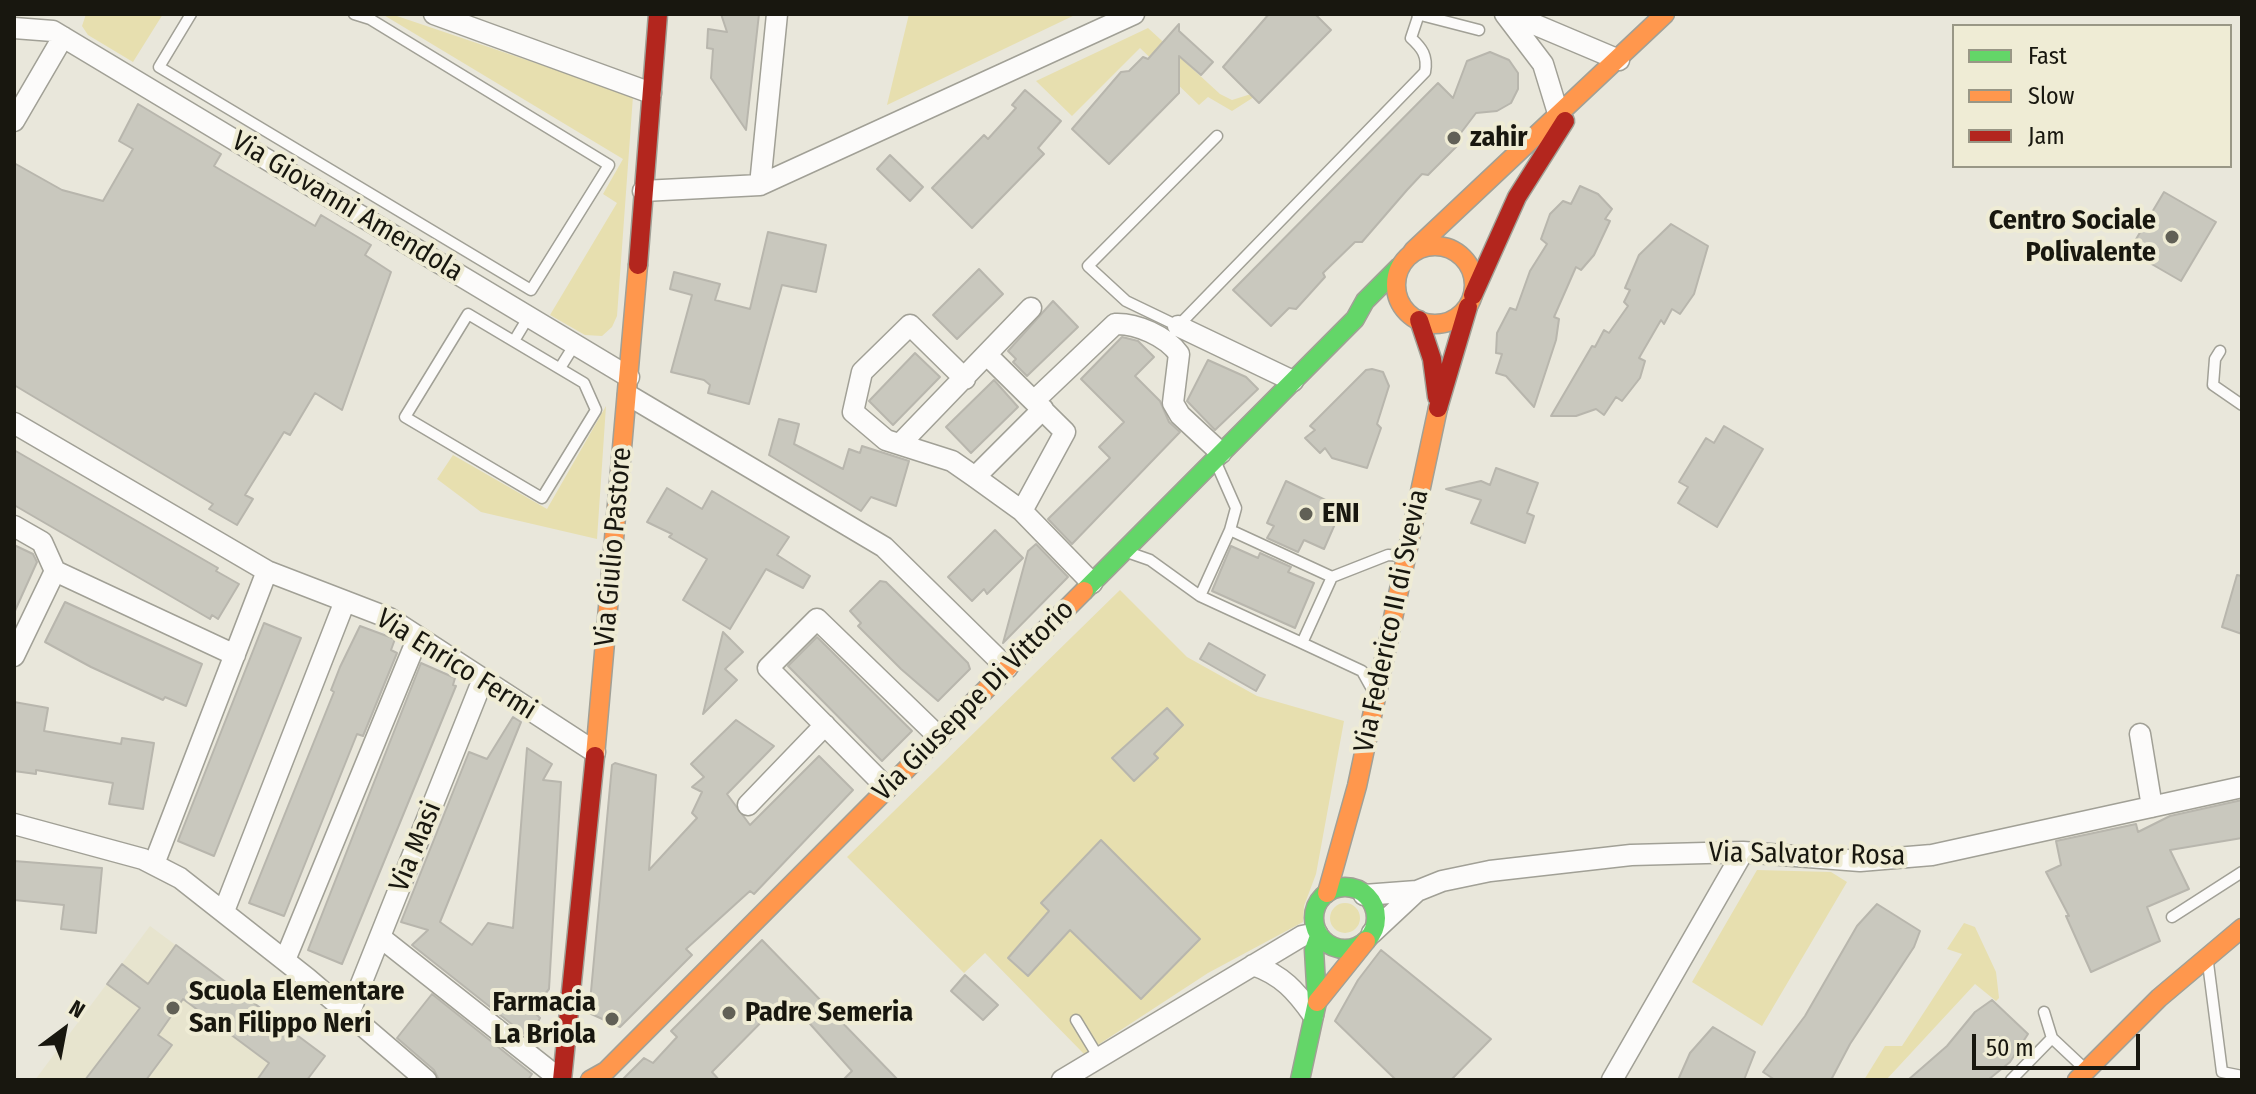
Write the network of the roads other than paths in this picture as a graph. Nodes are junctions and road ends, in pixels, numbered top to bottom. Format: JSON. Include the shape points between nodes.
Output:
{"nodes":[{"id":1,"x":191,"y":14,"type":"edge"},
{"id":2,"x":354,"y":14,"type":"edge"},
{"id":3,"x":434,"y":14,"type":"edge"},
{"id":4,"x":658,"y":14,"type":"edge"},
{"id":5,"x":777,"y":14,"type":"edge"},
{"id":6,"x":1134,"y":14,"type":"edge"},
{"id":7,"x":1418,"y":14,"type":"edge"},
{"id":8,"x":1507,"y":14,"type":"edge"},
{"id":9,"x":1665,"y":14,"type":"edge"},
{"id":10,"x":60,"y":27,"type":"edge"},
{"id":11,"x":14,"y":28,"type":"edge"},
{"id":12,"x":1479,"y":30,"type":"dead end"},
{"id":13,"x":1619,"y":60,"type":"junction"},
{"id":14,"x":1591,"y":87,"type":"junction"},
{"id":15,"x":651,"y":93,"type":"junction"},
{"id":16,"x":1558,"y":113,"type":"junction"},
{"id":17,"x":14,"y":121,"type":"edge"},
{"id":18,"x":251,"y":122,"type":"junction"},
{"id":19,"x":1217,"y":136,"type":"dead end"},
{"id":20,"x":239,"y":143,"type":"junction"},
{"id":21,"x":299,"y":151,"type":"junction"},
{"id":22,"x":287,"y":172,"type":"junction"},
{"id":23,"x":760,"y":185,"type":"junction"},
{"id":24,"x":643,"y":191,"type":"junction"},
{"id":25,"x":393,"y":207,"type":"junction"},
{"id":26,"x":381,"y":227,"type":"junction"},
{"id":27,"x":438,"y":235,"type":"junction"},
{"id":28,"x":1413,"y":251,"type":"junction"},
{"id":29,"x":426,"y":255,"type":"junction"},
{"id":30,"x":1399,"y":267,"type":"junction"},
{"id":31,"x":1470,"y":301,"type":"junction"},
{"id":32,"x":1031,"y":308,"type":"dead end"},
{"id":33,"x":529,"y":316,"type":"junction"},
{"id":34,"x":1415,"y":317,"type":"junction"},
{"id":35,"x":1355,"y":319,"type":"junction"},
{"id":36,"x":1178,"y":326,"type":"junction"},
{"id":37,"x":514,"y":341,"type":"junction"},
{"id":38,"x":575,"y":344,"type":"junction"},
{"id":39,"x":2220,"y":351,"type":"dead end"},
{"id":40,"x":987,"y":355,"type":"junction"},
{"id":41,"x":560,"y":368,"type":"junction"},
{"id":42,"x":965,"y":379,"type":"junction"},
{"id":43,"x":1293,"y":381,"type":"junction"},
{"id":44,"x":629,"y":386,"type":"junction"},
{"id":45,"x":1039,"y":405,"type":"junction"},
{"id":46,"x":2242,"y":405,"type":"edge"},
{"id":47,"x":1437,"y":411,"type":"junction"},
{"id":48,"x":14,"y":423,"type":"edge"},
{"id":49,"x":900,"y":444,"type":"junction"},
{"id":50,"x":1218,"y":456,"type":"junction"},
{"id":51,"x":975,"y":477,"type":"junction"},
{"id":52,"x":1022,"y":511,"type":"junction"},
{"id":53,"x":14,"y":526,"type":"edge"},
{"id":54,"x":1230,"y":530,"type":"junction"},
{"id":55,"x":1124,"y":551,"type":"junction"},
{"id":56,"x":1406,"y":556,"type":"junction"},
{"id":57,"x":55,"y":571,"type":"junction"},
{"id":58,"x":267,"y":571,"type":"junction"},
{"id":59,"x":1332,"y":577,"type":"junction"},
{"id":60,"x":1092,"y":583,"type":"junction"},
{"id":61,"x":1200,"y":596,"type":"junction"},
{"id":62,"x":345,"y":601,"type":"junction"},
{"id":63,"x":418,"y":637,"type":"junction"},
{"id":64,"x":1302,"y":643,"type":"junction"},
{"id":65,"x":235,"y":655,"type":"junction"},
{"id":66,"x":14,"y":656,"type":"edge"},
{"id":67,"x":1007,"y":668,"type":"junction"},
{"id":68,"x":483,"y":679,"type":"junction"},
{"id":69,"x":1376,"y":696,"type":"junction"},
{"id":70,"x":825,"y":725,"type":"junction"},
{"id":71,"x":2140,"y":734,"type":"dead end"},
{"id":72,"x":939,"y":737,"type":"junction"},
{"id":73,"x":595,"y":752,"type":"junction"},
{"id":74,"x":2242,"y":787,"type":"edge"},
{"id":75,"x":887,"y":788,"type":"junction"},
{"id":76,"x":748,"y":805,"type":"dead end"},
{"id":77,"x":2152,"y":807,"type":"junction"},
{"id":78,"x":14,"y":824,"type":"edge"},
{"id":79,"x":1346,"y":831,"type":"junction"},
{"id":80,"x":1743,"y":852,"type":"junction"},
{"id":81,"x":154,"y":864,"type":"junction"},
{"id":82,"x":2242,"y":872,"type":"edge"},
{"id":83,"x":1417,"y":891,"type":"junction"},
{"id":84,"x":1327,"y":893,"type":"junction"},
{"id":85,"x":1362,"y":893,"type":"junction"},
{"id":86,"x":224,"y":911,"type":"junction"},
{"id":87,"x":2172,"y":917,"type":"dead end"},
{"id":88,"x":2242,"y":928,"type":"edge"},
{"id":89,"x":1318,"y":934,"type":"junction"},
{"id":90,"x":380,"y":937,"type":"junction"},
{"id":91,"x":1369,"y":937,"type":"junction"},
{"id":92,"x":2207,"y":957,"type":"junction"},
{"id":93,"x":285,"y":960,"type":"junction"},
{"id":94,"x":1253,"y":965,"type":"junction"},
{"id":95,"x":1315,"y":1008,"type":"junction"},
{"id":96,"x":2044,"y":1012,"type":"dead end"},
{"id":97,"x":349,"y":1014,"type":"junction"},
{"id":98,"x":1076,"y":1020,"type":"dead end"},
{"id":99,"x":2052,"y":1038,"type":"junction"},
{"id":100,"x":1099,"y":1058,"type":"junction"},
{"id":101,"x":2082,"y":1075,"type":"edge"},
{"id":102,"x":2242,"y":1076,"type":"edge"},
{"id":103,"x":426,"y":1080,"type":"edge"},
{"id":104,"x":562,"y":1080,"type":"edge"},
{"id":105,"x":590,"y":1080,"type":"edge"},
{"id":106,"x":1062,"y":1080,"type":"edge"},
{"id":107,"x":1300,"y":1080,"type":"edge"},
{"id":108,"x":1612,"y":1080,"type":"edge"},
{"id":109,"x":2011,"y":1080,"type":"edge"}],
"edges":[{"from":1,"to":18,"type":"lane","via":[[159,67]]},
{"from":2,"to":27,"type":"lane","via":[[609,165],[531,290]]},
{"from":3,"to":15,"type":"street"},
{"from":4,"to":15,"type":"main road","name":"Via Giulio Pastore"},
{"from":5,"to":23,"type":"street"},
{"from":6,"to":23,"type":"street"},
{"from":7,"to":12,"type":"lane"},
{"from":7,"to":36,"type":"lane","via":[[1411,38],[1427,60],[1425,72]]},
{"from":8,"to":13,"type":"street"},
{"from":8,"to":16,"type":"street","via":[[1543,64]]},
{"from":9,"to":13,"type":"main road","name":"Via Federico II di Svevia"},
{"from":10,"to":11,"type":"street"},
{"from":10,"to":17,"type":"street"},
{"from":10,"to":20,"type":"street","name":"Via Giovanni Amendola"},
{"from":13,"to":14,"type":"main road","name":"Via Federico II di Svevia"},
{"from":14,"to":16,"type":"main road","name":"Via Federico II di Svevia"},
{"from":14,"to":31,"type":"main road","name":"Via Federico II di Svevia","via":[[1517,197]]},
{"from":15,"to":24,"type":"main road","name":"Via Giulio Pastore"},
{"from":16,"to":28,"type":"main road","name":"Via Federico II di Svevia"},
{"from":18,"to":20,"type":"lane"},
{"from":18,"to":21,"type":"lane"},
{"from":19,"to":36,"type":"lane","via":[[1088,266],[1126,301]]},
{"from":20,"to":22,"type":"street","name":"Via Giovanni Amendola"},
{"from":21,"to":22,"type":"lane"},
{"from":21,"to":25,"type":"lane"},
{"from":22,"to":26,"type":"street","name":"Via Giovanni Amendola"},
{"from":23,"to":24,"type":"street"},
{"from":24,"to":44,"type":"main road","name":"Via Giulio Pastore"},
{"from":25,"to":26,"type":"lane"},
{"from":25,"to":27,"type":"lane"},
{"from":26,"to":29,"type":"street","name":"Via Giovanni Amendola"},
{"from":27,"to":29,"type":"lane"},
{"from":28,"to":30,"type":"main road"},
{"from":28,"to":31,"type":"main road","via":[[1443,246],[1466,262],[1474,279]]},
{"from":29,"to":33,"type":"street","name":"Via Giovanni Amendola"},
{"from":30,"to":34,"type":"main road","via":[[1397,295]]},
{"from":30,"to":35,"type":"main road","name":"Via Giuseppe Di Vittorio"},
{"from":31,"to":34,"type":"main road","via":[[1448,322]]},
{"from":31,"to":47,"type":"main road","name":"Via Federico II di Svevia"},
{"from":32,"to":40,"type":"street"},
{"from":33,"to":37,"type":"lane"},
{"from":33,"to":38,"type":"street","name":"Via Giovanni Amendola"},
{"from":34,"to":35,"type":"main road","via":[[1395,313]]},
{"from":34,"to":47,"type":"main road","name":"Via Federico II di Svevia","via":[[1432,359]]},
{"from":35,"to":43,"type":"main road","name":"Via Giuseppe Di Vittorio"},
{"from":36,"to":43,"type":"street"},
{"from":37,"to":41,"type":"lane"},
{"from":37,"to":41,"type":"lane","via":[[468,314],[405,417],[542,498],[596,410],[584,383]]},
{"from":38,"to":41,"type":"lane"},
{"from":38,"to":44,"type":"street","name":"Via Giovanni Amendola"},
{"from":39,"to":46,"type":"lane","via":[[2213,385]]},
{"from":40,"to":42,"type":"street"},
{"from":40,"to":45,"type":"street"},
{"from":42,"to":49,"type":"street"},
{"from":42,"to":49,"type":"street","via":[[910,325],[862,372],[853,412],[886,440]]},
{"from":43,"to":50,"type":"main road","name":"Via Giuseppe Di Vittorio"},
{"from":44,"to":67,"type":"street","name":"Via Giovanni Amendola","via":[[884,547]]},
{"from":44,"to":73,"type":"main road","name":"Via Giulio Pastore"},
{"from":45,"to":50,"type":"street","via":[[1115,324],[1131,323],[1174,346],[1179,369],[1173,403]]},
{"from":45,"to":51,"type":"street"},
{"from":45,"to":52,"type":"street","via":[[1065,432]]},
{"from":47,"to":56,"type":"main road","name":"Via Federico II di Svevia"},
{"from":48,"to":58,"type":"street","name":"Via Enrico Fermi"},
{"from":49,"to":51,"type":"street","via":[[952,461]]},
{"from":50,"to":54,"type":"lane","via":[[1236,508]]},
{"from":50,"to":55,"type":"main road","name":"Via Giuseppe Di Vittorio"},
{"from":51,"to":52,"type":"street"},
{"from":52,"to":60,"type":"street"},
{"from":53,"to":57,"type":"street","via":[[42,542]]},
{"from":54,"to":59,"type":"lane"},
{"from":54,"to":61,"type":"lane"},
{"from":55,"to":60,"type":"main road","name":"Via Giuseppe Di Vittorio"},
{"from":55,"to":61,"type":"lane","via":[[1150,560]]},
{"from":56,"to":59,"type":"lane","via":[[1388,555]]},
{"from":56,"to":69,"type":"main road","name":"Via Federico II di Svevia"},
{"from":57,"to":65,"type":"street"},
{"from":57,"to":66,"type":"street"},
{"from":58,"to":62,"type":"street","name":"Via Enrico Fermi"},
{"from":58,"to":65,"type":"street"},
{"from":59,"to":64,"type":"lane"},
{"from":60,"to":67,"type":"main road","name":"Via Giuseppe Di Vittorio"},
{"from":61,"to":64,"type":"lane"},
{"from":62,"to":63,"type":"street","name":"Via Enrico Fermi","via":[[389,618]]},
{"from":62,"to":86,"type":"street"},
{"from":63,"to":68,"type":"street","name":"Via Enrico Fermi"},
{"from":63,"to":93,"type":"street"},
{"from":64,"to":69,"type":"lane","via":[[1362,671]]},
{"from":65,"to":81,"type":"street"},
{"from":67,"to":72,"type":"main road","name":"Via Giuseppe Di Vittorio"},
{"from":68,"to":73,"type":"street","name":"Via Enrico Fermi"},
{"from":68,"to":90,"type":"street","name":"Via Masi"},
{"from":69,"to":79,"type":"main road","name":"Via Federico II di Svevia"},
{"from":70,"to":72,"type":"street","via":[[768,668],[817,619]]},
{"from":70,"to":75,"type":"street"},
{"from":70,"to":76,"type":"street"},
{"from":71,"to":77,"type":"street"},
{"from":72,"to":75,"type":"main road","name":"Via Giuseppe Di Vittorio"},
{"from":73,"to":104,"type":"main road","name":"Via Giulio Pastore"},
{"from":74,"to":77,"type":"street","name":"Via Salvator Rosa"},
{"from":75,"to":105,"type":"main road","name":"Via Giuseppe Di Vittorio","via":[[606,1071]]},
{"from":77,"to":80,"type":"street","name":"Via Salvator Rosa","via":[[1932,855],[1860,861]]},
{"from":78,"to":81,"type":"street"},
{"from":79,"to":84,"type":"main road","name":"Via Federico II di Svevia"},
{"from":79,"to":85,"type":"main road"},
{"from":80,"to":83,"type":"street","name":"Via Salvator Rosa","via":[[1631,855],[1516,868],[1461,876]]},
{"from":80,"to":108,"type":"street"},
{"from":81,"to":86,"type":"street"},
{"from":82,"to":87,"type":"lane"},
{"from":83,"to":85,"type":"street"},
{"from":83,"to":91,"type":"street"},
{"from":84,"to":85,"type":"main road","via":[[1343,888]]},
{"from":84,"to":89,"type":"main road","via":[[1314,915]]},
{"from":85,"to":91,"type":"main road","via":[[1375,913]]},
{"from":86,"to":93,"type":"street"},
{"from":88,"to":92,"type":"main road"},
{"from":89,"to":91,"type":"main road","via":[[1338,949],[1353,948]]},
{"from":89,"to":94,"type":"street","via":[[1302,936]]},
{"from":89,"to":95,"type":"main road"},
{"from":90,"to":97,"type":"street","name":"Via Masi"},
{"from":90,"to":104,"type":"street"},
{"from":91,"to":95,"type":"main road"},
{"from":92,"to":101,"type":"main road"},
{"from":92,"to":102,"type":"lane","via":[[2222,1072]]},
{"from":93,"to":97,"type":"street"},
{"from":94,"to":95,"type":"street","via":[[1274,972]]},
{"from":94,"to":100,"type":"street"},
{"from":95,"to":107,"type":"main road"},
{"from":96,"to":99,"type":"lane"},
{"from":97,"to":103,"type":"street"},
{"from":98,"to":100,"type":"lane"},
{"from":99,"to":101,"type":"lane"},
{"from":99,"to":109,"type":"lane"},
{"from":100,"to":106,"type":"street"}]}
